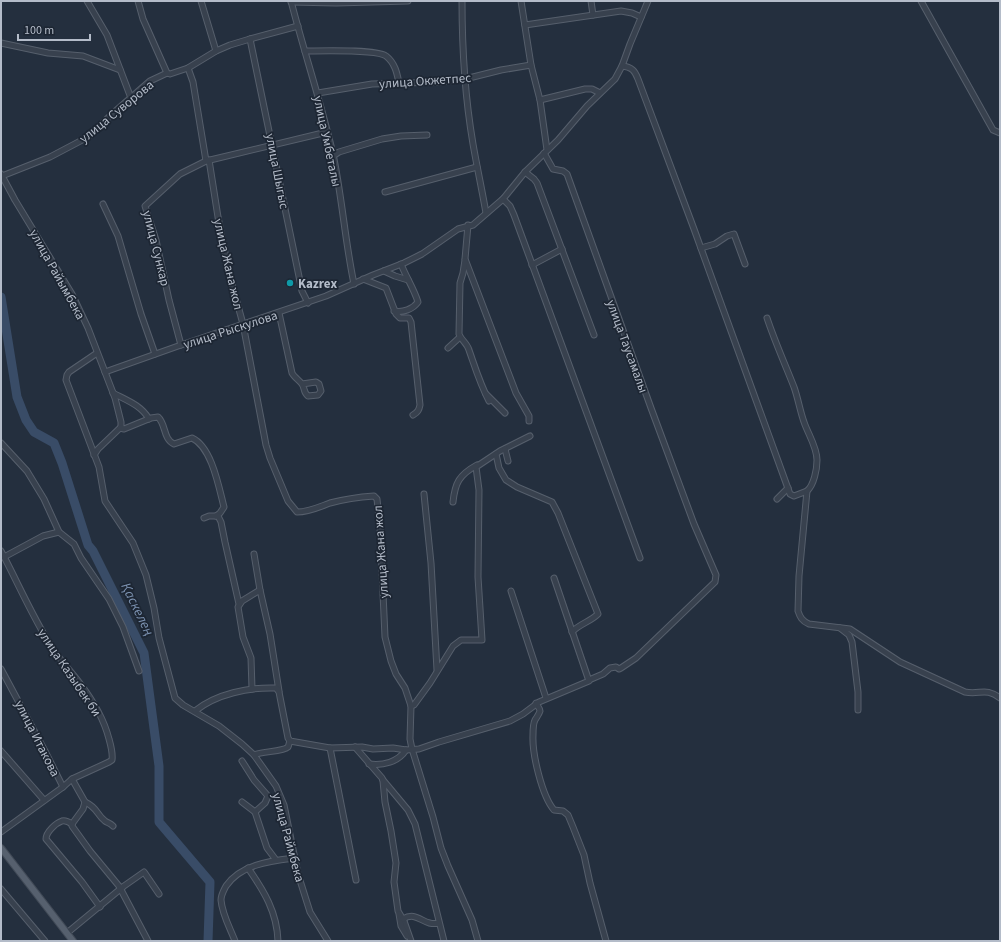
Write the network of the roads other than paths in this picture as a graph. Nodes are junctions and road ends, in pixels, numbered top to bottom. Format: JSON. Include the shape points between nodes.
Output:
{"nodes":[{"id":1,"x":87,"y":1,"type":"edge"},
{"id":2,"x":138,"y":1,"type":"edge"},
{"id":3,"x":201,"y":1,"type":"edge"},
{"id":4,"x":408,"y":1,"type":"edge"},
{"id":5,"x":462,"y":1,"type":"edge"},
{"id":6,"x":521,"y":1,"type":"edge"},
{"id":7,"x":591,"y":1,"type":"edge"},
{"id":8,"x":648,"y":1,"type":"edge"},
{"id":9,"x":921,"y":1,"type":"edge"},
{"id":10,"x":291,"y":2,"type":"edge"},
{"id":11,"x":593,"y":15,"type":"junction"},
{"id":12,"x":641,"y":17,"type":"junction"},
{"id":13,"x":525,"y":25,"type":"junction"},
{"id":14,"x":298,"y":26,"type":"junction"},
{"id":15,"x":250,"y":39,"type":"junction"},
{"id":16,"x":1,"y":43,"type":"edge"},
{"id":17,"x":216,"y":51,"type":"junction"},
{"id":18,"x":306,"y":51,"type":"junction"},
{"id":19,"x":531,"y":65,"type":"junction"},
{"id":20,"x":622,"y":66,"type":"junction"},
{"id":21,"x":188,"y":68,"type":"junction"},
{"id":22,"x":120,"y":70,"type":"junction"},
{"id":23,"x":167,"y":73,"type":"junction"},
{"id":24,"x":465,"y":79,"type":"junction"},
{"id":25,"x":399,"y":83,"type":"junction"},
{"id":26,"x":318,"y":93,"type":"junction"},
{"id":27,"x":600,"y":93,"type":"junction"},
{"id":28,"x":131,"y":98,"type":"junction"},
{"id":29,"x":540,"y":100,"type":"junction"},
{"id":30,"x":327,"y":132,"type":"junction"},
{"id":31,"x":1000,"y":133,"type":"edge"},
{"id":32,"x":427,"y":135,"type":"dead end"},
{"id":33,"x":273,"y":146,"type":"junction"},
{"id":34,"x":546,"y":152,"type":"junction"},
{"id":35,"x":333,"y":156,"type":"junction"},
{"id":36,"x":208,"y":160,"type":"junction"},
{"id":37,"x":477,"y":167,"type":"junction"},
{"id":38,"x":525,"y":172,"type":"junction"},
{"id":39,"x":2,"y":175,"type":"edge"},
{"id":40,"x":384,"y":192,"type":"dead end"},
{"id":41,"x":503,"y":199,"type":"junction"},
{"id":42,"x":103,"y":204,"type":"dead end"},
{"id":43,"x":486,"y":213,"type":"junction"},
{"id":44,"x":468,"y":225,"type":"junction"},
{"id":45,"x":701,"y":248,"type":"junction"},
{"id":46,"x":562,"y":249,"type":"junction"},
{"id":47,"x":465,"y":258,"type":"junction"},
{"id":48,"x":401,"y":264,"type":"junction"},
{"id":49,"x":745,"y":264,"type":"dead end"},
{"id":50,"x":532,"y":265,"type":"junction"},
{"id":51,"x":384,"y":271,"type":"junction"},
{"id":52,"x":363,"y":279,"type":"junction"},
{"id":53,"x":408,"y":280,"type":"junction"},
{"id":54,"x":354,"y":284,"type":"junction"},
{"id":55,"x":308,"y":302,"type":"junction"},
{"id":56,"x":394,"y":311,"type":"junction"},
{"id":57,"x":279,"y":313,"type":"junction"},
{"id":58,"x":767,"y":318,"type":"dead end"},
{"id":59,"x":242,"y":324,"type":"junction"},
{"id":60,"x":594,"y":335,"type":"dead end"},
{"id":61,"x":460,"y":340,"type":"junction"},
{"id":62,"x":181,"y":345,"type":"junction"},
{"id":63,"x":448,"y":348,"type":"dead end"},
{"id":64,"x":97,"y":353,"type":"junction"},
{"id":65,"x":155,"y":354,"type":"junction"},
{"id":66,"x":105,"y":372,"type":"junction"},
{"id":67,"x":302,"y":384,"type":"dead end"},
{"id":68,"x":484,"y":392,"type":"junction"},
{"id":69,"x":113,"y":393,"type":"junction"},
{"id":70,"x":489,"y":401,"type":"dead end"},
{"id":71,"x":505,"y":413,"type":"dead end"},
{"id":72,"x":413,"y":415,"type":"dead end"},
{"id":73,"x":148,"y":419,"type":"junction"},
{"id":74,"x":529,"y":421,"type":"dead end"},
{"id":75,"x":120,"y":428,"type":"junction"},
{"id":76,"x":530,"y":436,"type":"dead end"},
{"id":77,"x":1,"y":443,"type":"edge"},
{"id":78,"x":505,"y":449,"type":"junction"},
{"id":79,"x":496,"y":454,"type":"junction"},
{"id":80,"x":94,"y":455,"type":"junction"},
{"id":81,"x":508,"y":461,"type":"dead end"},
{"id":82,"x":477,"y":465,"type":"junction"},
{"id":83,"x":788,"y":488,"type":"junction"},
{"id":84,"x":807,"y":491,"type":"junction"},
{"id":85,"x":424,"y":494,"type":"dead end"},
{"id":86,"x":777,"y":498,"type":"dead end"},
{"id":87,"x":453,"y":502,"type":"dead end"},
{"id":88,"x":216,"y":516,"type":"junction"},
{"id":89,"x":204,"y":518,"type":"dead end"},
{"id":90,"x":58,"y":532,"type":"junction"},
{"id":91,"x":2,"y":554,"type":"edge"},
{"id":92,"x":254,"y":554,"type":"dead end"},
{"id":93,"x":640,"y":558,"type":"dead end"},
{"id":94,"x":554,"y":578,"type":"dead end"},
{"id":95,"x":260,"y":590,"type":"junction"},
{"id":96,"x":511,"y":591,"type":"dead end"},
{"id":97,"x":239,"y":604,"type":"junction"},
{"id":98,"x":840,"y":628,"type":"junction"},
{"id":99,"x":572,"y":632,"type":"junction"},
{"id":100,"x":1,"y":669,"type":"edge"},
{"id":101,"x":139,"y":671,"type":"dead end"},
{"id":102,"x":437,"y":671,"type":"junction"},
{"id":103,"x":589,"y":680,"type":"junction"},
{"id":104,"x":252,"y":689,"type":"junction"},
{"id":105,"x":279,"y":692,"type":"junction"},
{"id":106,"x":546,"y":698,"type":"junction"},
{"id":107,"x":1000,"y":698,"type":"edge"},
{"id":108,"x":536,"y":703,"type":"junction"},
{"id":109,"x":411,"y":706,"type":"junction"},
{"id":110,"x":858,"y":710,"type":"dead end"},
{"id":111,"x":195,"y":711,"type":"junction"},
{"id":112,"x":290,"y":741,"type":"junction"},
{"id":113,"x":355,"y":747,"type":"junction"},
{"id":114,"x":330,"y":748,"type":"junction"},
{"id":115,"x":409,"y":750,"type":"junction"},
{"id":116,"x":1,"y":751,"type":"edge"},
{"id":117,"x":254,"y":755,"type":"junction"},
{"id":118,"x":242,"y":761,"type":"dead end"},
{"id":119,"x":369,"y":764,"type":"junction"},
{"id":120,"x":72,"y":778,"type":"junction"},
{"id":121,"x":383,"y":780,"type":"junction"},
{"id":122,"x":63,"y":787,"type":"junction"},
{"id":123,"x":44,"y":800,"type":"junction"},
{"id":124,"x":85,"y":802,"type":"junction"},
{"id":125,"x":242,"y":802,"type":"dead end"},
{"id":126,"x":255,"y":812,"type":"junction"},
{"id":127,"x":72,"y":824,"type":"junction"},
{"id":128,"x":113,"y":826,"type":"dead end"},
{"id":129,"x":1,"y":832,"type":"edge"},
{"id":130,"x":1,"y":848,"type":"edge"},
{"id":131,"x":295,"y":858,"type":"junction"},
{"id":132,"x":276,"y":860,"type":"junction"},
{"id":133,"x":248,"y":868,"type":"junction"},
{"id":134,"x":356,"y":880,"type":"dead end"},
{"id":135,"x":1,"y":889,"type":"edge"},
{"id":136,"x":121,"y":889,"type":"junction"},
{"id":137,"x":159,"y":894,"type":"dead end"},
{"id":138,"x":100,"y":907,"type":"junction"},
{"id":139,"x":398,"y":911,"type":"junction"},
{"id":140,"x":403,"y":919,"type":"junction"},
{"id":141,"x":439,"y":923,"type":"junction"},
{"id":142,"x":67,"y":933,"type":"junction"},
{"id":143,"x":411,"y":940,"type":"edge"},
{"id":144,"x":45,"y":941,"type":"edge"},
{"id":145,"x":72,"y":941,"type":"edge"},
{"id":146,"x":148,"y":941,"type":"edge"},
{"id":147,"x":235,"y":941,"type":"edge"},
{"id":148,"x":278,"y":941,"type":"edge"},
{"id":149,"x":328,"y":941,"type":"edge"},
{"id":150,"x":444,"y":941,"type":"edge"},
{"id":151,"x":478,"y":941,"type":"edge"},
{"id":152,"x":606,"y":941,"type":"edge"}],
"edges":[{"from":1,"to":22,"type":"street","via":[[107,35]]},
{"from":2,"to":23,"type":"street","via":[[143,19]]},
{"from":3,"to":17,"type":"street"},
{"from":4,"to":10,"type":"street"},
{"from":5,"to":24,"type":"street"},
{"from":6,"to":13,"type":"street","name":"улица Таусамалы"},
{"from":7,"to":11,"type":"street"},
{"from":8,"to":12,"type":"street","name":"улица Рыскулова"},
{"from":9,"to":31,"type":"street","via":[[993,130]]},
{"from":10,"to":14,"type":"street","name":"улица Умбеталы"},
{"from":11,"to":12,"type":"street","via":[[621,11]]},
{"from":11,"to":13,"type":"street"},
{"from":12,"to":20,"type":"street","name":"улица Рыскулова"},
{"from":13,"to":19,"type":"street","name":"улица Таусамалы"},
{"from":14,"to":15,"type":"street","name":"улица Суворова"},
{"from":14,"to":18,"type":"street","name":"улица Умбеталы"},
{"from":15,"to":17,"type":"street","name":"улица Суворова"},
{"from":15,"to":33,"type":"street","name":"улица Шыгыс"},
{"from":16,"to":22,"type":"street","via":[[48,53],[83,56]]},
{"from":17,"to":21,"type":"street","name":"улица Суворова"},
{"from":18,"to":25,"type":"street","via":[[380,54],[392,62]]},
{"from":18,"to":26,"type":"street","name":"улица Умбеталы"},
{"from":19,"to":24,"type":"street","name":"улица Окжетпес"},
{"from":19,"to":29,"type":"street","name":"улица Таусамалы"},
{"from":20,"to":27,"type":"street","name":"улица Рыскулова","via":[[614,79]]},
{"from":20,"to":45,"type":"street","via":[[632,68],[636,73]]},
{"from":21,"to":23,"type":"street","name":"улица Суворова"},
{"from":21,"to":36,"type":"street","name":"улица Жана жол"},
{"from":22,"to":28,"type":"street"},
{"from":23,"to":28,"type":"street","name":"улица Суворова","via":[[150,81]]},
{"from":24,"to":25,"type":"street","name":"улица Окжетпес"},
{"from":24,"to":37,"type":"street"},
{"from":25,"to":26,"type":"street","name":"улица Окжетпес","via":[[372,84]]},
{"from":26,"to":30,"type":"street","name":"улица Умбеталы"},
{"from":27,"to":29,"type":"street","via":[[592,89]]},
{"from":27,"to":34,"type":"street","name":"улица Рыскулова"},
{"from":28,"to":39,"type":"street","name":"улица Суворова","via":[[88,138],[50,157]]},
{"from":29,"to":34,"type":"street","name":"улица Таусамалы"},
{"from":30,"to":33,"type":"street","name":"улица Сункар"},
{"from":30,"to":35,"type":"street","name":"улица Умбеталы"},
{"from":32,"to":35,"type":"street","via":[[382,139]]},
{"from":33,"to":36,"type":"street","name":"улица Сункар"},
{"from":33,"to":55,"type":"street","name":"улица Шыгыс","via":[[302,291]]},
{"from":34,"to":38,"type":"street","name":"улица Рыскулова"},
{"from":34,"to":103,"type":"street","name":"улица Таусамалы","via":[[553,169],[567,174],[651,408],[716,574],[715,582],[628,665],[619,669],[610,668]]},
{"from":35,"to":54,"type":"street","name":"улица Умбеталы"},
{"from":36,"to":59,"type":"street","name":"улица Жана жол","via":[[229,272]]},
{"from":36,"to":62,"type":"street","name":"улица Сункар","via":[[180,174],[145,206],[156,240]]},
{"from":37,"to":40,"type":"street"},
{"from":37,"to":43,"type":"street"},
{"from":38,"to":41,"type":"street","name":"улица Рыскулова"},
{"from":38,"to":46,"type":"street","via":[[537,183]]},
{"from":39,"to":64,"type":"street","name":"улица Райымбека","via":[[72,294]]},
{"from":41,"to":43,"type":"street","name":"улица Рыскулова"},
{"from":41,"to":50,"type":"street","via":[[514,215]]},
{"from":42,"to":65,"type":"street","via":[[118,236]]},
{"from":43,"to":44,"type":"street","name":"улица Рыскулова","via":[[473,225]]},
{"from":44,"to":47,"type":"street"},
{"from":44,"to":48,"type":"street","name":"улица Рыскулова"},
{"from":45,"to":49,"type":"street","via":[[734,234]]},
{"from":45,"to":83,"type":"street"},
{"from":46,"to":50,"type":"street"},
{"from":46,"to":60,"type":"street"},
{"from":47,"to":61,"type":"street","via":[[460,283]]},
{"from":47,"to":74,"type":"street"},
{"from":48,"to":51,"type":"street","name":"улица Рыскулова"},
{"from":48,"to":53,"type":"street"},
{"from":50,"to":93,"type":"street"},
{"from":51,"to":52,"type":"street","name":"улица Рыскулова"},
{"from":51,"to":53,"type":"street"},
{"from":52,"to":54,"type":"street","name":"улица Рыскулова"},
{"from":52,"to":56,"type":"street","via":[[386,288]]},
{"from":53,"to":56,"type":"street","via":[[418,302],[416,306],[402,312]]},
{"from":54,"to":55,"type":"street","name":"улица Рыскулова"},
{"from":55,"to":57,"type":"street","name":"улица Рыскулова"},
{"from":56,"to":72,"type":"street","via":[[400,318],[408,318],[411,322],[420,405],[417,413]]},
{"from":57,"to":59,"type":"street","name":"улица Рыскулова"},
{"from":57,"to":67,"type":"street","via":[[289,366],[295,378]]},
{"from":58,"to":84,"type":"street","via":[[794,385],[816,454],[814,479]]},
{"from":59,"to":62,"type":"street","name":"улица Рыскулова"},
{"from":59,"to":109,"type":"street","name":"улица Жана жол","via":[[266,445],[292,507],[297,512],[306,512],[351,498],[374,496],[377,499],[386,642],[396,674],[405,688]]},
{"from":61,"to":63,"type":"street"},
{"from":61,"to":68,"type":"street","via":[[469,349]]},
{"from":62,"to":65,"type":"street","name":"улица Рыскулова"},
{"from":64,"to":66,"type":"street"},
{"from":64,"to":80,"type":"street","via":[[69,372],[66,380]]},
{"from":65,"to":66,"type":"street","name":"улица Рыскулова"},
{"from":66,"to":69,"type":"street"},
{"from":68,"to":70,"type":"street"},
{"from":68,"to":71,"type":"street"},
{"from":69,"to":73,"type":"street","via":[[134,404]]},
{"from":69,"to":75,"type":"street","via":[[122,422]]},
{"from":73,"to":75,"type":"street","via":[[124,429]]},
{"from":73,"to":88,"type":"street","via":[[158,417],[171,444],[192,438],[203,447],[216,477],[224,507]]},
{"from":75,"to":80,"type":"street"},
{"from":76,"to":78,"type":"street"},
{"from":77,"to":90,"type":"street","via":[[27,471],[44,499]]},
{"from":78,"to":79,"type":"street"},
{"from":78,"to":81,"type":"street"},
{"from":79,"to":82,"type":"street"},
{"from":79,"to":99,"type":"street","via":[[499,468],[506,480],[552,502],[556,509],[598,614]]},
{"from":80,"to":111,"type":"street","name":"улица Раймбека","via":[[99,467],[105,501],[133,543],[146,575],[175,698]]},
{"from":82,"to":87,"type":"street","via":[[467,471],[454,488]]},
{"from":82,"to":102,"type":"street","via":[[475,469],[479,490],[478,577],[482,640],[458,642]]},
{"from":83,"to":84,"type":"street","via":[[792,496]]},
{"from":83,"to":86,"type":"street"},
{"from":84,"to":98,"type":"street","via":[[798,611],[804,622]]},
{"from":85,"to":102,"type":"street"},
{"from":88,"to":89,"type":"street"},
{"from":88,"to":97,"type":"street","via":[[220,518]]},
{"from":90,"to":91,"type":"street"},
{"from":90,"to":101,"type":"street","via":[[74,544],[115,609]]},
{"from":91,"to":120,"type":"street","name":"улица Казыбек би","via":[[50,646],[79,682],[97,709],[107,731],[112,760]]},
{"from":92,"to":95,"type":"street"},
{"from":94,"to":99,"type":"street"},
{"from":95,"to":97,"type":"street"},
{"from":95,"to":105,"type":"street"},
{"from":96,"to":106,"type":"street"},
{"from":97,"to":104,"type":"street","via":[[244,637],[251,658]]},
{"from":98,"to":107,"type":"street","via":[[850,629],[900,662],[955,688],[974,694],[992,692]]},
{"from":98,"to":110,"type":"street","via":[[849,635],[852,642]]},
{"from":99,"to":103,"type":"street"},
{"from":100,"to":122,"type":"street","name":"улица Итакова"},
{"from":102,"to":109,"type":"street","via":[[420,698]]},
{"from":103,"to":106,"type":"street"},
{"from":104,"to":105,"type":"street","via":[[276,688]]},
{"from":104,"to":111,"type":"street","via":[[208,702]]},
{"from":105,"to":112,"type":"street"},
{"from":106,"to":108,"type":"street"},
{"from":108,"to":115,"type":"street","via":[[510,721]]},
{"from":108,"to":152,"type":"street","via":[[540,712],[534,722],[532,735],[543,790],[554,810],[568,815],[584,855]]},
{"from":109,"to":115,"type":"street"},
{"from":111,"to":117,"type":"street","name":"улица Раймбека","via":[[219,726]]},
{"from":112,"to":114,"type":"street"},
{"from":112,"to":117,"type":"street","via":[[284,750]]},
{"from":113,"to":114,"type":"street"},
{"from":113,"to":115,"type":"street"},
{"from":113,"to":119,"type":"street"},
{"from":114,"to":134,"type":"street"},
{"from":115,"to":119,"type":"street","via":[[391,762]]},
{"from":115,"to":151,"type":"street","via":[[433,817],[441,848],[472,920]]},
{"from":116,"to":123,"type":"street"},
{"from":117,"to":131,"type":"street","name":"улица Раймбека","via":[[276,786],[284,805]]},
{"from":118,"to":126,"type":"street","via":[[268,796],[265,803]]},
{"from":119,"to":121,"type":"street"},
{"from":120,"to":122,"type":"street"},
{"from":120,"to":124,"type":"street"},
{"from":121,"to":139,"type":"street","via":[[395,855],[394,882]]},
{"from":121,"to":141,"type":"street","via":[[408,810],[415,824]]},
{"from":122,"to":123,"type":"street"},
{"from":123,"to":129,"type":"street"},
{"from":124,"to":127,"type":"street"},
{"from":124,"to":128,"type":"street","via":[[92,805],[105,821]]},
{"from":125,"to":126,"type":"street"},
{"from":126,"to":132,"type":"street","via":[[267,848]]},
{"from":127,"to":136,"type":"street"},
{"from":127,"to":138,"type":"street","via":[[62,822],[49,831],[46,839]]},
{"from":130,"to":142,"type":"main road"},
{"from":131,"to":132,"type":"street"},
{"from":131,"to":149,"type":"street","name":"улица Раймбека","via":[[310,912]]},
{"from":132,"to":133,"type":"street"},
{"from":133,"to":147,"type":"street","via":[[237,874],[227,885],[221,899]]},
{"from":133,"to":148,"type":"street","via":[[274,914],[278,926]]},
{"from":135,"to":144,"type":"street"},
{"from":136,"to":137,"type":"street","via":[[144,872]]},
{"from":136,"to":138,"type":"street"},
{"from":136,"to":146,"type":"street"},
{"from":138,"to":142,"type":"street"},
{"from":139,"to":140,"type":"street"},
{"from":139,"to":143,"type":"street","via":[[401,926]]},
{"from":140,"to":141,"type":"street","via":[[415,917],[428,924]]},
{"from":140,"to":143,"type":"street"},
{"from":141,"to":150,"type":"street"},
{"from":142,"to":145,"type":"main road"}]}
